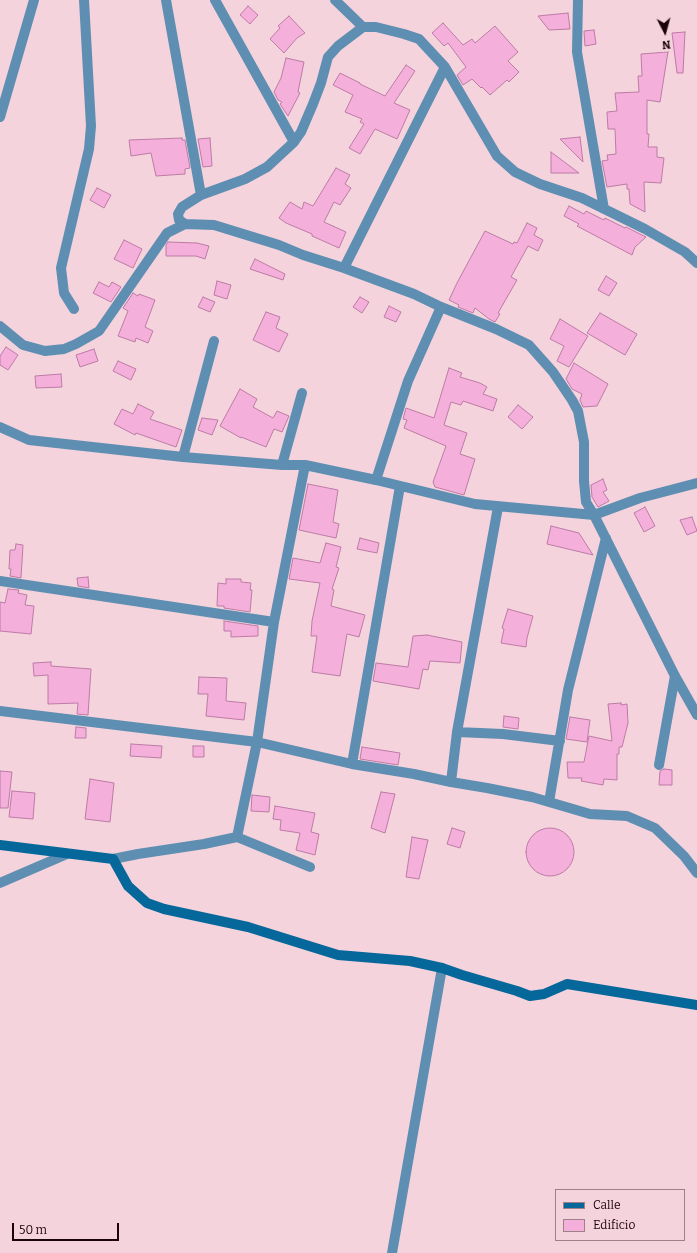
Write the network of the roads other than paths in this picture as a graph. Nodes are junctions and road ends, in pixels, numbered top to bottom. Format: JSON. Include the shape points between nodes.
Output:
{"nodes":[{"id":1,"x":34,"y":0,"type":"edge"},
{"id":2,"x":84,"y":0,"type":"edge"},
{"id":3,"x":166,"y":0,"type":"edge"},
{"id":4,"x":215,"y":0,"type":"edge"},
{"id":5,"x":335,"y":0,"type":"edge"},
{"id":6,"x":578,"y":0,"type":"edge"},
{"id":7,"x":363,"y":27,"type":"junction"},
{"id":8,"x":445,"y":67,"type":"junction"},
{"id":9,"x":0,"y":117,"type":"edge"},
{"id":10,"x":294,"y":142,"type":"junction"},
{"id":11,"x":201,"y":195,"type":"junction"},
{"id":12,"x":604,"y":209,"type":"junction"},
{"id":13,"x":184,"y":224,"type":"junction"},
{"id":14,"x":697,"y":263,"type":"edge"},
{"id":15,"x":344,"y":268,"type":"junction"},
{"id":16,"x":441,"y":307,"type":"junction"},
{"id":17,"x":74,"y":309,"type":"dead end"},
{"id":18,"x":0,"y":326,"type":"edge"},
{"id":19,"x":214,"y":341,"type":"dead end"},
{"id":20,"x":302,"y":393,"type":"dead end"},
{"id":21,"x":0,"y":427,"type":"edge"},
{"id":22,"x":183,"y":457,"type":"junction"},
{"id":23,"x":282,"y":465,"type":"junction"},
{"id":24,"x":305,"y":465,"type":"junction"},
{"id":25,"x":376,"y":480,"type":"junction"},
{"id":26,"x":697,"y":483,"type":"edge"},
{"id":27,"x":400,"y":486,"type":"junction"},
{"id":28,"x":498,"y":507,"type":"junction"},
{"id":29,"x":594,"y":515,"type":"junction"},
{"id":30,"x":606,"y":538,"type":"junction"},
{"id":31,"x":0,"y":581,"type":"edge"},
{"id":32,"x":274,"y":622,"type":"junction"},
{"id":33,"x":675,"y":676,"type":"junction"},
{"id":34,"x":0,"y":711,"type":"edge"},
{"id":35,"x":697,"y":714,"type":"edge"},
{"id":36,"x":457,"y":732,"type":"junction"},
{"id":37,"x":560,"y":741,"type":"junction"},
{"id":38,"x":257,"y":742,"type":"junction"},
{"id":39,"x":352,"y":764,"type":"junction"},
{"id":40,"x":659,"y":765,"type":"dead end"},
{"id":41,"x":451,"y":782,"type":"junction"},
{"id":42,"x":549,"y":802,"type":"junction"},
{"id":43,"x":237,"y":837,"type":"junction"},
{"id":44,"x":0,"y":845,"type":"edge"},
{"id":45,"x":67,"y":854,"type":"junction"},
{"id":46,"x":113,"y":859,"type":"junction"},
{"id":47,"x":310,"y":867,"type":"dead end"},
{"id":48,"x":697,"y":872,"type":"edge"},
{"id":49,"x":0,"y":883,"type":"edge"},
{"id":50,"x":442,"y":968,"type":"junction"},
{"id":51,"x":697,"y":1005,"type":"edge"},
{"id":52,"x":392,"y":1253,"type":"edge"}],
"edges":[{"from":1,"to":9,"type":"street"},
{"from":2,"to":17,"type":"street","via":[[91,126],[89,150],[61,268],[64,293]]},
{"from":3,"to":11,"type":"street"},
{"from":4,"to":10,"type":"street"},
{"from":5,"to":7,"type":"street"},
{"from":6,"to":12,"type":"street","via":[[578,52]]},
{"from":7,"to":8,"type":"street","via":[[376,27],[419,39]]},
{"from":7,"to":10,"type":"street","via":[[328,56],[313,104]]},
{"from":8,"to":12,"type":"street","via":[[497,156],[515,172]]},
{"from":8,"to":15,"type":"street"},
{"from":10,"to":11,"type":"street","via":[[267,167],[244,179]]},
{"from":11,"to":13,"type":"street","via":[[182,207],[178,214],[179,220]]},
{"from":12,"to":14,"type":"street","via":[[685,252]]},
{"from":13,"to":15,"type":"street","via":[[214,226]]},
{"from":13,"to":18,"type":"street","via":[[167,233],[99,331],[76,344],[64,349],[45,351],[23,345]]},
{"from":15,"to":16,"type":"street"},
{"from":16,"to":25,"type":"street","via":[[408,381]]},
{"from":16,"to":29,"type":"street","via":[[529,345],[553,372],[578,411],[584,442],[586,502]]},
{"from":19,"to":22,"type":"street"},
{"from":20,"to":23,"type":"street"},
{"from":21,"to":22,"type":"street","via":[[29,440]]},
{"from":22,"to":23,"type":"street"},
{"from":23,"to":24,"type":"street"},
{"from":24,"to":25,"type":"street"},
{"from":24,"to":32,"type":"street"},
{"from":25,"to":27,"type":"street"},
{"from":26,"to":29,"type":"street","via":[[640,498]]},
{"from":27,"to":28,"type":"street"},
{"from":27,"to":39,"type":"street"},
{"from":28,"to":29,"type":"street"},
{"from":28,"to":36,"type":"street"},
{"from":29,"to":30,"type":"street"},
{"from":30,"to":33,"type":"street"},
{"from":30,"to":37,"type":"street","via":[[568,690]]},
{"from":31,"to":32,"type":"street"},
{"from":32,"to":38,"type":"street"},
{"from":33,"to":35,"type":"street"},
{"from":33,"to":40,"type":"street"},
{"from":34,"to":38,"type":"street"},
{"from":36,"to":37,"type":"street","via":[[503,734]]},
{"from":36,"to":41,"type":"street"},
{"from":37,"to":42,"type":"street"},
{"from":38,"to":39,"type":"street"},
{"from":38,"to":43,"type":"street"},
{"from":39,"to":41,"type":"street"},
{"from":41,"to":42,"type":"street"},
{"from":42,"to":48,"type":"street","via":[[590,814],[627,816],[655,828]]},
{"from":43,"to":46,"type":"street"},
{"from":43,"to":47,"type":"street"},
{"from":44,"to":45,"type":"street"},
{"from":45,"to":46,"type":"street"},
{"from":45,"to":49,"type":"street"},
{"from":46,"to":50,"type":"street","via":[[128,886],[147,902],[164,909],[248,927],[338,955],[410,961]]},
{"from":50,"to":51,"type":"street","via":[[530,996],[544,994],[567,984]]},
{"from":50,"to":52,"type":"street"}]}
